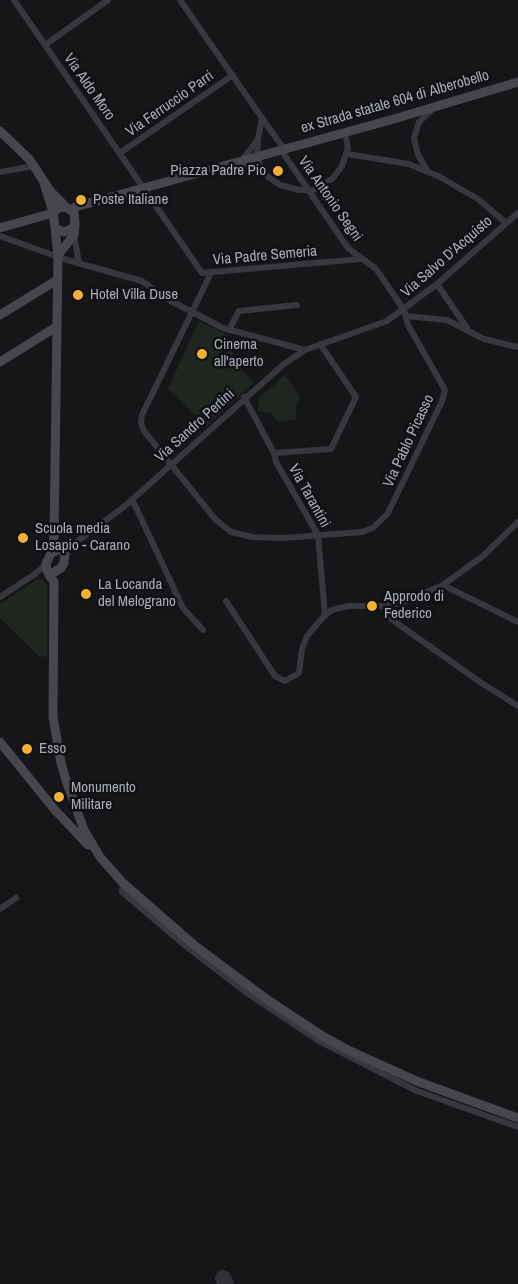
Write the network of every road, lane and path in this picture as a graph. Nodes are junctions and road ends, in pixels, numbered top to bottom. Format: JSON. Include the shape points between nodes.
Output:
{"nodes":[{"id":1,"x":14,"y":0,"type":"edge"},
{"id":2,"x":108,"y":0,"type":"edge"},
{"id":3,"x":180,"y":0,"type":"edge"},
{"id":4,"x":45,"y":45,"type":"junction"},
{"id":5,"x":233,"y":75,"type":"junction"},
{"id":6,"x":518,"y":82,"type":"edge"},
{"id":7,"x":435,"y":107,"type":"junction"},
{"id":8,"x":262,"y":118,"type":"junction"},
{"id":9,"x":0,"y":131,"type":"edge"},
{"id":10,"x":345,"y":132,"type":"junction"},
{"id":11,"x":258,"y":139,"type":"junction"},
{"id":12,"x":283,"y":150,"type":"junction"},
{"id":13,"x":120,"y":153,"type":"junction"},
{"id":14,"x":347,"y":154,"type":"junction"},
{"id":15,"x":257,"y":157,"type":"junction"},
{"id":16,"x":239,"y":161,"type":"junction"},
{"id":17,"x":34,"y":166,"type":"junction"},
{"id":18,"x":0,"y":172,"type":"edge"},
{"id":19,"x":429,"y":172,"type":"junction"},
{"id":20,"x":265,"y":174,"type":"junction"},
{"id":21,"x":43,"y":180,"type":"junction"},
{"id":22,"x":144,"y":188,"type":"junction"},
{"id":23,"x":308,"y":191,"type":"junction"},
{"id":24,"x":69,"y":208,"type":"junction"},
{"id":25,"x":53,"y":213,"type":"junction"},
{"id":26,"x":518,"y":213,"type":"edge"},
{"id":27,"x":506,"y":222,"type":"junction"},
{"id":28,"x":55,"y":227,"type":"junction"},
{"id":29,"x":0,"y":228,"type":"edge"},
{"id":30,"x":75,"y":230,"type":"junction"},
{"id":31,"x":0,"y":236,"type":"edge"},
{"id":32,"x":58,"y":255,"type":"junction"},
{"id":33,"x":362,"y":259,"type":"junction"},
{"id":34,"x":79,"y":263,"type":"junction"},
{"id":35,"x":211,"y":273,"type":"junction"},
{"id":36,"x":57,"y":280,"type":"junction"},
{"id":37,"x":437,"y":284,"type":"junction"},
{"id":38,"x":297,"y":305,"type":"dead end"},
{"id":39,"x":192,"y":313,"type":"junction"},
{"id":40,"x":405,"y":313,"type":"junction"},
{"id":41,"x":0,"y":315,"type":"edge"},
{"id":42,"x":56,"y":327,"type":"junction"},
{"id":43,"x":228,"y":330,"type":"junction"},
{"id":44,"x":468,"y":330,"type":"junction"},
{"id":45,"x":320,"y":344,"type":"junction"},
{"id":46,"x":518,"y":347,"type":"edge"},
{"id":47,"x":305,"y":350,"type":"junction"},
{"id":48,"x":0,"y":362,"type":"edge"},
{"id":49,"x":244,"y":398,"type":"junction"},
{"id":50,"x":274,"y":453,"type":"junction"},
{"id":51,"x":171,"y":465,"type":"junction"},
{"id":52,"x":132,"y":499,"type":"junction"},
{"id":53,"x":518,"y":522,"type":"edge"},
{"id":54,"x":318,"y":535,"type":"junction"},
{"id":55,"x":75,"y":543,"type":"junction"},
{"id":56,"x":57,"y":550,"type":"junction"},
{"id":57,"x":65,"y":559,"type":"junction"},
{"id":58,"x":46,"y":564,"type":"junction"},
{"id":59,"x":35,"y":574,"type":"junction"},
{"id":60,"x":51,"y":578,"type":"junction"},
{"id":61,"x":443,"y":585,"type":"junction"},
{"id":62,"x":0,"y":597,"type":"edge"},
{"id":63,"x":226,"y":601,"type":"dead end"},
{"id":64,"x":383,"y":606,"type":"junction"},
{"id":65,"x":325,"y":615,"type":"junction"},
{"id":66,"x":517,"y":620,"type":"edge"},
{"id":67,"x":203,"y":630,"type":"dead end"},
{"id":68,"x":518,"y":705,"type":"edge"},
{"id":69,"x":0,"y":742,"type":"edge"},
{"id":70,"x":100,"y":858,"type":"junction"},
{"id":71,"x":123,"y":883,"type":"junction"},
{"id":72,"x":16,"y":898,"type":"dead end"},
{"id":73,"x":0,"y":909,"type":"edge"},
{"id":74,"x":518,"y":1118,"type":"edge"},
{"id":75,"x":518,"y":1127,"type":"edge"}],
"edges":[{"from":1,"to":4,"type":"street","name":"Via Aldo Moro"},
{"from":2,"to":4,"type":"street"},
{"from":3,"to":5,"type":"street","name":"Via Antonio Segni"},
{"from":4,"to":13,"type":"street","name":"Via Aldo Moro"},
{"from":5,"to":8,"type":"street","name":"Via Antonio Segni"},
{"from":5,"to":13,"type":"street","name":"Via Ferruccio Parri"},
{"from":6,"to":7,"type":"main road","name":"ex Strada statale 604 di Alberobello"},
{"from":7,"to":10,"type":"main road","name":"ex Strada statale 604 di Alberobello"},
{"from":7,"to":19,"type":"street","via":[[419,122],[414,138],[418,155]]},
{"from":8,"to":11,"type":"street"},
{"from":8,"to":12,"type":"street","name":"Via Antonio Segni"},
{"from":9,"to":17,"type":"main road"},
{"from":10,"to":12,"type":"main road","name":"ex Strada statale 604 di Alberobello"},
{"from":10,"to":14,"type":"street"},
{"from":11,"to":15,"type":"street"},
{"from":11,"to":16,"type":"street"},
{"from":12,"to":15,"type":"main road","name":"ex Strada statale 604 di Alberobello"},
{"from":12,"to":23,"type":"street","name":"Via Antonio Segni"},
{"from":13,"to":22,"type":"street","name":"Via Aldo Moro"},
{"from":14,"to":19,"type":"street","name":"Via Salvo D'Acquisto","via":[[393,161]]},
{"from":14,"to":23,"type":"street","via":[[333,178]]},
{"from":15,"to":16,"type":"main road","name":"ex Strada statale 604 di Alberobello"},
{"from":15,"to":20,"type":"street"},
{"from":16,"to":20,"type":"street"},
{"from":16,"to":22,"type":"main road","name":"ex Strada statale 604 di Alberobello"},
{"from":17,"to":18,"type":"street"},
{"from":17,"to":21,"type":"main road"},
{"from":19,"to":27,"type":"street","name":"Via Salvo D'Acquisto","via":[[471,194]]},
{"from":20,"to":23,"type":"street","via":[[280,185]]},
{"from":21,"to":24,"type":"main road"},
{"from":21,"to":25,"type":"main road"},
{"from":22,"to":24,"type":"main road","name":"ex Strada statale 604 di Alberobello"},
{"from":22,"to":35,"type":"street","name":"Via Padre Semeria","via":[[199,270]]},
{"from":23,"to":33,"type":"street","name":"Via Antonio Segni","via":[[348,248]]},
{"from":24,"to":25,"type":"main road","name":"ex Strada statale 604 di Alberobello","via":[[57,208]]},
{"from":24,"to":30,"type":"main road"},
{"from":25,"to":28,"type":"main road"},
{"from":25,"to":29,"type":"main road","name":"ex Strada statale 604 di Alberobello"},
{"from":26,"to":27,"type":"street","name":"Via Salvo D'Acquisto"},
{"from":27,"to":37,"type":"street","name":"Via Salvo D'Acquisto"},
{"from":28,"to":30,"type":"main road","via":[[59,232]]},
{"from":28,"to":32,"type":"main road"},
{"from":30,"to":32,"type":"main road"},
{"from":30,"to":34,"type":"street"},
{"from":31,"to":32,"type":"street"},
{"from":32,"to":34,"type":"street"},
{"from":32,"to":36,"type":"main road"},
{"from":33,"to":35,"type":"street","name":"Via Padre Semeria"},
{"from":33,"to":40,"type":"street","name":"Via Antonio Segni","via":[[376,269]]},
{"from":34,"to":39,"type":"street","via":[[142,281]]},
{"from":35,"to":39,"type":"street","name":"Via Pablo Picasso"},
{"from":36,"to":41,"type":"main road"},
{"from":36,"to":42,"type":"main road"},
{"from":37,"to":40,"type":"street","name":"Via Salvo D'Acquisto"},
{"from":37,"to":44,"type":"street"},
{"from":38,"to":43,"type":"street","via":[[239,311]]},
{"from":39,"to":43,"type":"street"},
{"from":39,"to":51,"type":"street","name":"Via Pablo Picasso","via":[[142,414],[144,431]]},
{"from":40,"to":44,"type":"street","via":[[447,320]]},
{"from":40,"to":45,"type":"street","name":"Via Sandro Pertini"},
{"from":40,"to":54,"type":"street","name":"Via Pablo Picasso","via":[[444,387],[444,398],[381,521],[362,532]]},
{"from":42,"to":48,"type":"main road"},
{"from":42,"to":56,"type":"main road"},
{"from":43,"to":47,"type":"street"},
{"from":44,"to":46,"type":"street","via":[[493,342]]},
{"from":45,"to":47,"type":"street","name":"Via Sandro Pertini"},
{"from":45,"to":50,"type":"street","via":[[356,397],[330,449]]},
{"from":47,"to":49,"type":"street","name":"Via Sandro Pertini"},
{"from":49,"to":50,"type":"street","name":"Via Tarantini"},
{"from":49,"to":51,"type":"street","name":"Via Sandro Pertini"},
{"from":50,"to":54,"type":"street","name":"Via Tarantini"},
{"from":51,"to":52,"type":"street","name":"Via Sandro Pertini"},
{"from":51,"to":54,"type":"street","name":"Via Pablo Picasso","via":[[215,519],[231,531],[253,537]]},
{"from":52,"to":55,"type":"street","name":"Via Sandro Pertini"},
{"from":52,"to":67,"type":"street","via":[[183,608]]},
{"from":53,"to":61,"type":"street","via":[[483,556]]},
{"from":54,"to":65,"type":"street","name":"Via Tarantini"},
{"from":55,"to":56,"type":"street"},
{"from":55,"to":57,"type":"street"},
{"from":56,"to":57,"type":"main road"},
{"from":56,"to":58,"type":"main road"},
{"from":57,"to":60,"type":"main road"},
{"from":58,"to":59,"type":"street"},
{"from":58,"to":60,"type":"main road"},
{"from":59,"to":60,"type":"street"},
{"from":59,"to":62,"type":"street"},
{"from":60,"to":70,"type":"main road","via":[[52,690],[58,748],[84,830]]},
{"from":61,"to":64,"type":"street","via":[[401,603]]},
{"from":61,"to":66,"type":"street"},
{"from":63,"to":65,"type":"street","via":[[275,676],[283,681],[298,673],[307,636]]},
{"from":64,"to":65,"type":"street","via":[[348,606]]},
{"from":64,"to":68,"type":"street","via":[[391,619]]},
{"from":69,"to":70,"type":"main road"},
{"from":70,"to":71,"type":"main road"},
{"from":71,"to":74,"type":"main road","via":[[222,967],[324,1037],[419,1082]]},
{"from":71,"to":75,"type":"street","via":[[122,892],[182,943],[319,1041],[417,1091]]},
{"from":72,"to":73,"type":"street"}]}
